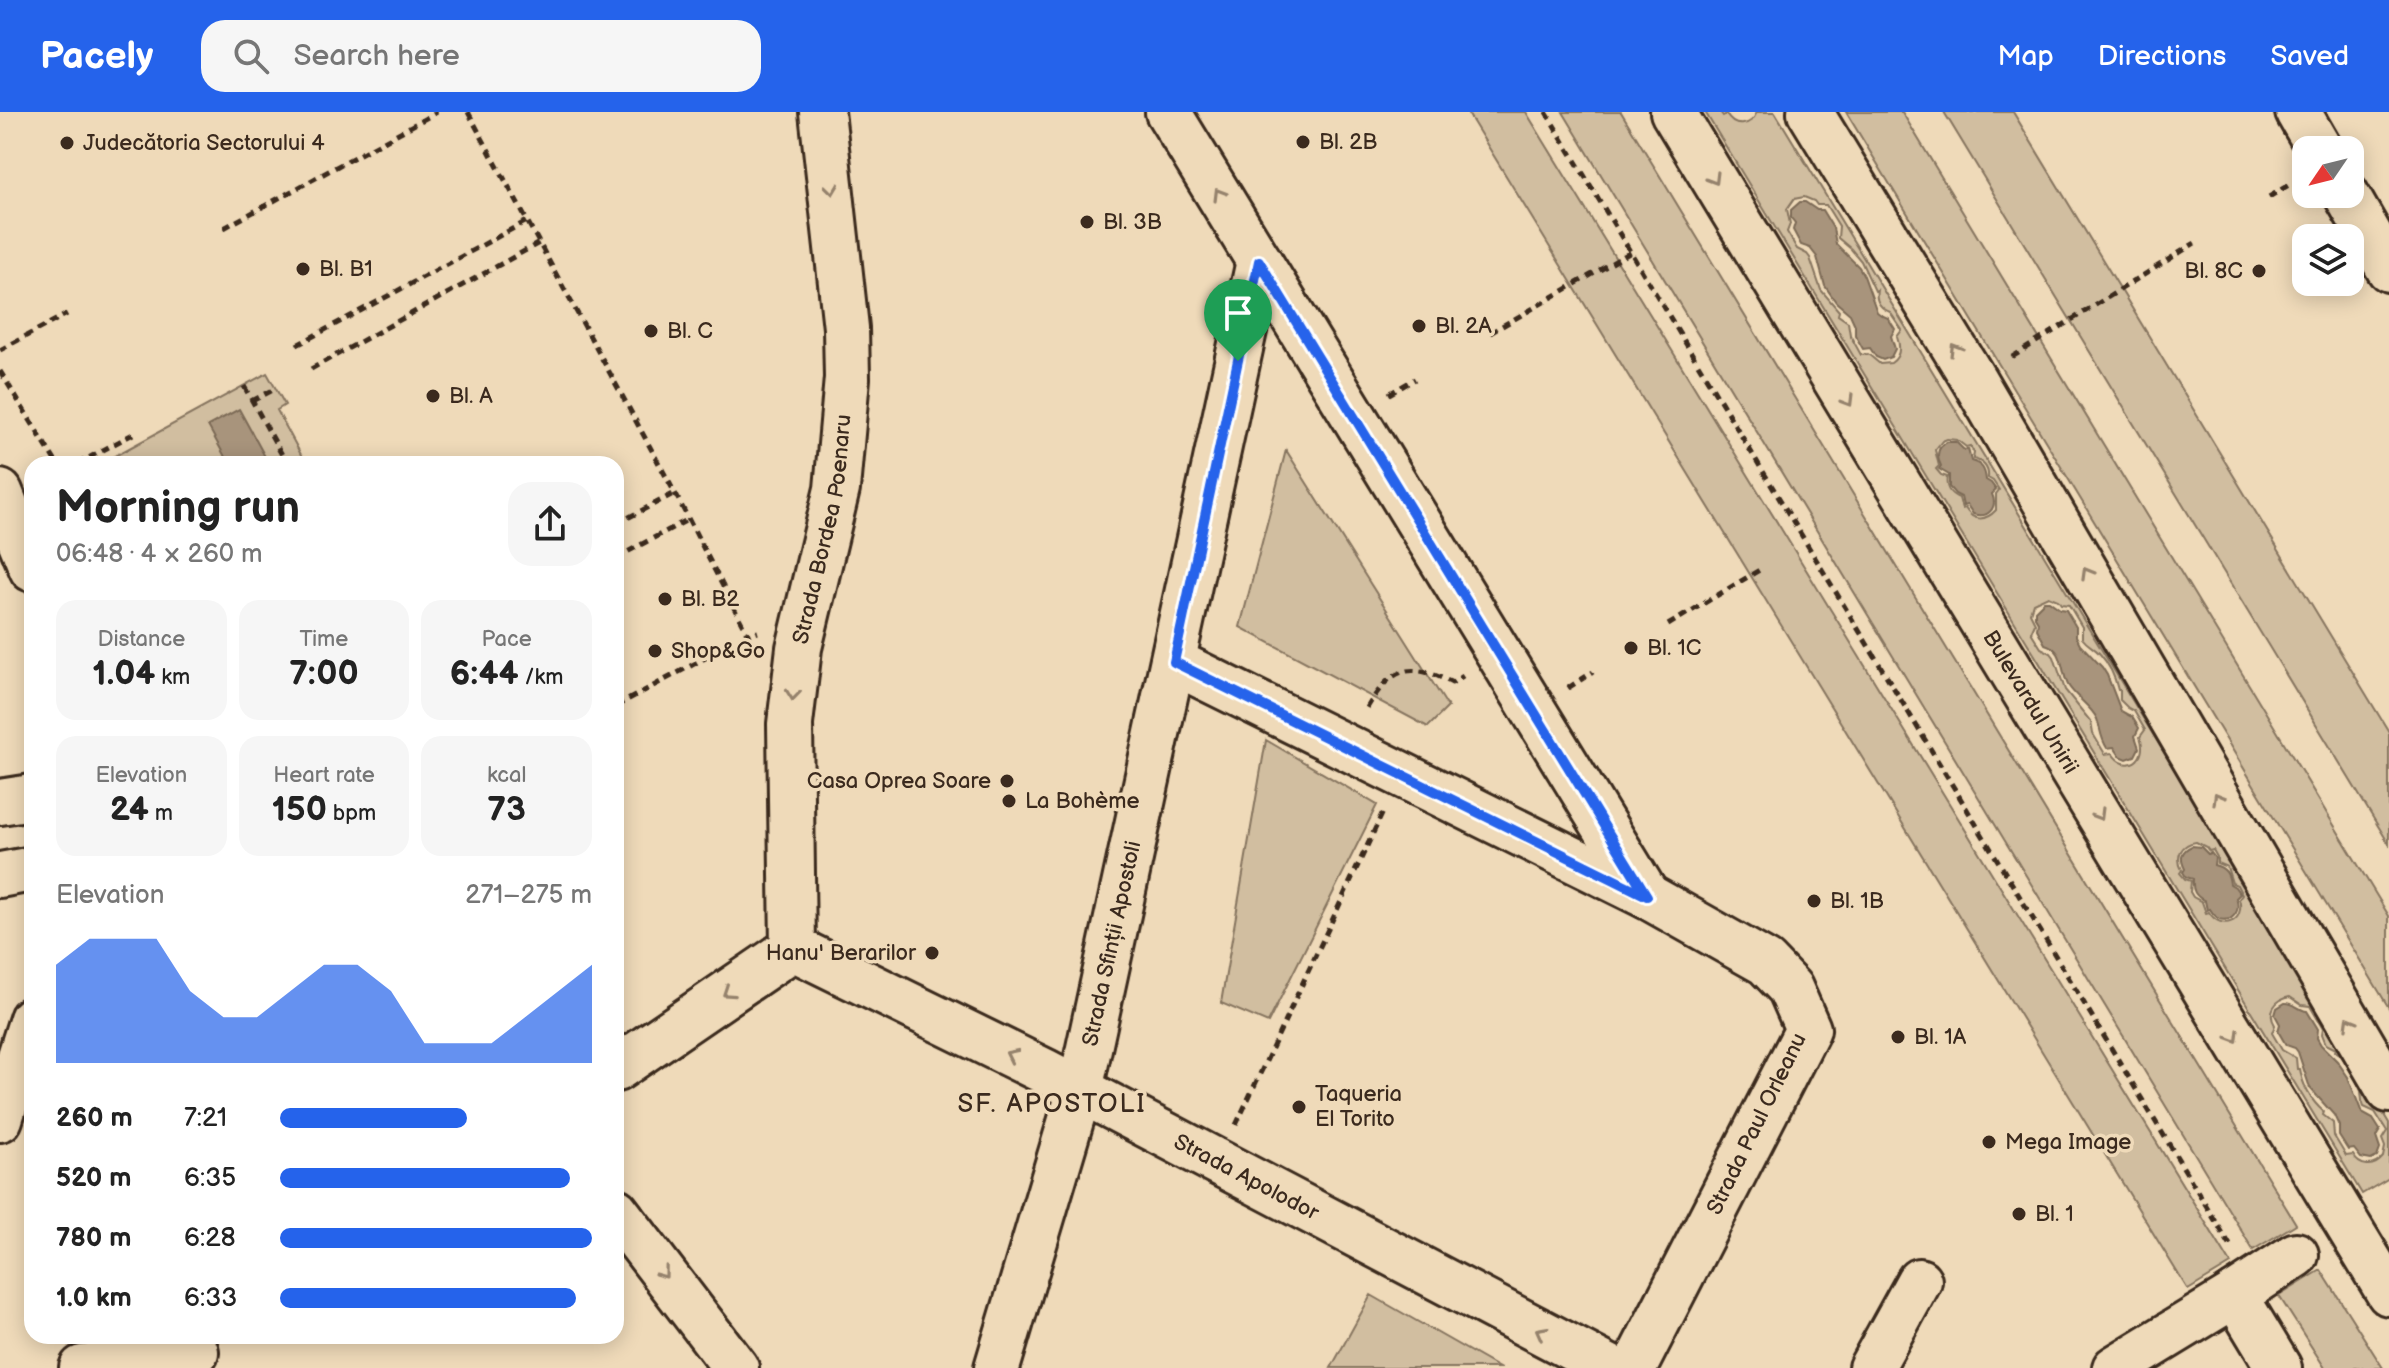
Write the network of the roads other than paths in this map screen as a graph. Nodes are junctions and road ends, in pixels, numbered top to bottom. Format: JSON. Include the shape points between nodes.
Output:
{"nodes":[{"id":1,"x":822,"y":112,"type":"edge"},
{"id":2,"x":1168,"y":112,"type":"edge"},
{"id":3,"x":1673,"y":112,"type":"edge"},
{"id":4,"x":1810,"y":112,"type":"edge"},
{"id":5,"x":2298,"y":112,"type":"edge"},
{"id":6,"x":2302,"y":136,"type":"edge"},
{"id":7,"x":2354,"y":208,"type":"edge"},
{"id":8,"x":1259,"y":261,"type":"junction"},
{"id":9,"x":2389,"y":269,"type":"edge"},
{"id":10,"x":0,"y":492,"type":"edge"},
{"id":11,"x":24,"y":550,"type":"edge"},
{"id":12,"x":1174,"y":662,"type":"junction"},
{"id":13,"x":24,"y":798,"type":"edge"},
{"id":14,"x":0,"y":802,"type":"edge"},
{"id":15,"x":24,"y":870,"type":"edge"},
{"id":16,"x":0,"y":875,"type":"edge"},
{"id":17,"x":1647,"y":896,"type":"junction"},
{"id":18,"x":793,"y":948,"type":"junction"},
{"id":19,"x":24,"y":1044,"type":"edge"},
{"id":20,"x":624,"y":1064,"type":"edge"},
{"id":21,"x":1080,"y":1090,"type":"junction"},
{"id":22,"x":2389,"y":1090,"type":"edge"},
{"id":23,"x":0,"y":1119,"type":"edge"},
{"id":24,"x":624,"y":1221,"type":"edge"},
{"id":25,"x":2296,"y":1255,"type":"dead end"},
{"id":26,"x":1919,"y":1281,"type":"dead end"},
{"id":27,"x":2244,"y":1289,"type":"junction"},
{"id":28,"x":2389,"y":1293,"type":"edge"},
{"id":29,"x":197,"y":1352,"type":"edge"},
{"id":30,"x":82,"y":1368,"type":"edge"},
{"id":31,"x":736,"y":1368,"type":"edge"},
{"id":32,"x":997,"y":1368,"type":"edge"},
{"id":33,"x":1610,"y":1368,"type":"edge"},
{"id":34,"x":1634,"y":1368,"type":"edge"},
{"id":35,"x":1871,"y":1368,"type":"edge"},
{"id":36,"x":2115,"y":1368,"type":"edge"},
{"id":37,"x":2279,"y":1368,"type":"edge"}],
"edges":[{"from":1,"to":18,"type":"street","name":"Strada Bordea Poenaru","one_way":true,"via":[[847,378],[837,489],[794,679]]},
{"from":8,"to":2,"type":"street","one_way":true},
{"from":3,"to":28,"type":"street","name":"Bulevardul Unirii","one_way":true},
{"from":22,"to":4,"type":"street","one_way":true,"via":[[1974,380]]},
{"from":5,"to":6,"type":"street"},
{"from":7,"to":9,"type":"street"},
{"from":8,"to":12,"type":"street","name":"Strada Sfinții Apostoli"},
{"from":8,"to":17,"type":"street"},
{"from":10,"to":11,"type":"street"},
{"from":12,"to":17,"type":"street","name":"Strada Paul Orleanu"},
{"from":12,"to":21,"type":"street","name":"Strada Sfinții Apostoli"},
{"from":13,"to":14,"type":"street"},
{"from":15,"to":16,"type":"street"},
{"from":17,"to":34,"type":"street","name":"Strada Paul Orleanu","via":[[1766,963],[1790,988],[1808,1029]]},
{"from":18,"to":20,"type":"street","one_way":true},
{"from":21,"to":18,"type":"street","name":"Strada Apolodor","one_way":true},
{"from":19,"to":23,"type":"street"},
{"from":21,"to":32,"type":"street","name":"Strada Sfinții Apostoli"},
{"from":33,"to":21,"type":"street","name":"Strada Apolodor","one_way":true},
{"from":24,"to":31,"type":"street","one_way":true},
{"from":25,"to":27,"type":"street"},
{"from":26,"to":35,"type":"street"},
{"from":27,"to":36,"type":"street"},
{"from":27,"to":37,"type":"street"},
{"from":29,"to":30,"type":"street"}]}
